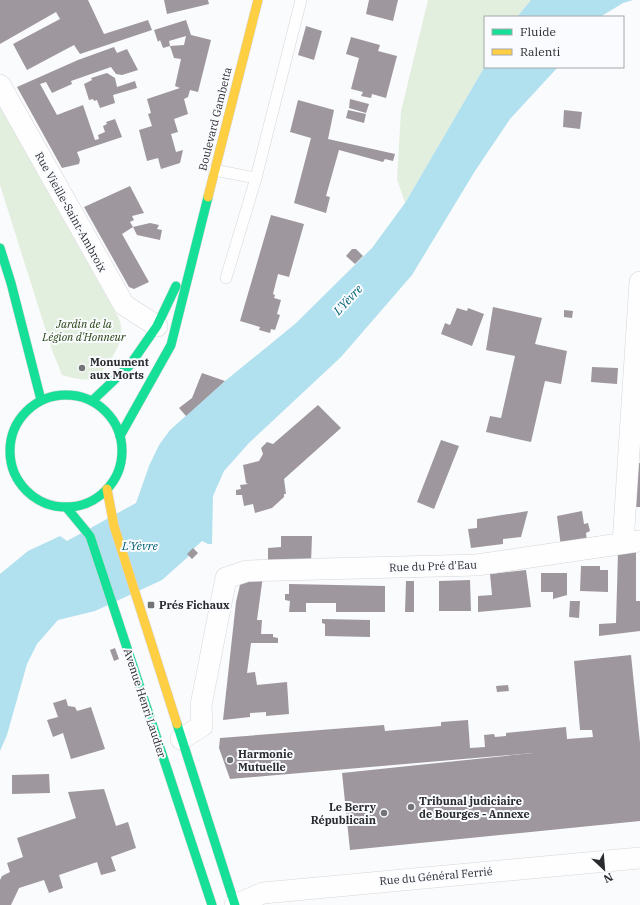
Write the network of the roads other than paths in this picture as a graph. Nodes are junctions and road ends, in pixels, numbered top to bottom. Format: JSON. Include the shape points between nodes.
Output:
{"nodes":[{"id":1,"x":258,"y":0,"type":"edge"},
{"id":2,"x":301,"y":0,"type":"edge"},
{"id":3,"x":0,"y":85,"type":"edge"},
{"id":4,"x":214,"y":170,"type":"junction"},
{"id":5,"x":256,"y":178,"type":"junction"},
{"id":6,"x":195,"y":245,"type":"junction"},
{"id":7,"x":0,"y":248,"type":"edge"},
{"id":8,"x":226,"y":278,"type":"dead end"},
{"id":9,"x":640,"y":282,"type":"edge"},
{"id":10,"x":11,"y":283,"type":"junction"},
{"id":11,"x":157,"y":326,"type":"junction"},
{"id":12,"x":38,"y":350,"type":"dead end"},
{"id":13,"x":41,"y":400,"type":"junction"},
{"id":14,"x":92,"y":401,"type":"junction"},
{"id":15,"x":6,"y":421,"type":"dead end"},
{"id":16,"x":18,"y":421,"type":"junction"},
{"id":17,"x":120,"y":436,"type":"junction"},
{"id":18,"x":0,"y":457,"type":"edge"},
{"id":19,"x":10,"y":460,"type":"junction"},
{"id":20,"x":107,"y":489,"type":"junction"},
{"id":21,"x":66,"y":507,"type":"junction"},
{"id":22,"x":631,"y":542,"type":"edge"},
{"id":23,"x":181,"y":739,"type":"junction"},
{"id":24,"x":640,"y":858,"type":"edge"},
{"id":25,"x":209,"y":903,"type":"edge"},
{"id":26,"x":235,"y":905,"type":"edge"}],
"edges":[{"from":1,"to":4,"type":"main road","name":"Boulevard Gambetta"},
{"from":2,"to":5,"type":"lane"},
{"from":3,"to":11,"type":"street","name":"Rue Vieille-Saint-Ambroix","via":[[124,306]]},
{"from":4,"to":5,"type":"lane"},
{"from":4,"to":6,"type":"main road","name":"Boulevard Gambetta"},
{"from":5,"to":8,"type":"lane"},
{"from":6,"to":11,"type":"main road","name":"Boulevard Gambetta"},
{"from":6,"to":17,"type":"main road","name":"Boulevard Gambetta","via":[[171,345]]},
{"from":7,"to":10,"type":"main road"},
{"from":9,"to":22,"type":"street"},
{"from":10,"to":12,"type":"main road"},
{"from":10,"to":13,"type":"main road"},
{"from":11,"to":14,"type":"main road","name":"Boulevard Gambetta","via":[[130,365]]},
{"from":13,"to":14,"type":"main road","via":[[55,392]]},
{"from":13,"to":16,"type":"main road","via":[[28,409]]},
{"from":14,"to":17,"type":"main road","via":[[105,410]]},
{"from":15,"to":16,"type":"main road"},
{"from":16,"to":19,"type":"main road","via":[[12,434]]},
{"from":17,"to":20,"type":"main road","via":[[122,455],[118,474]]},
{"from":18,"to":19,"type":"main road"},
{"from":19,"to":21,"type":"main road","via":[[14,473],[28,493],[52,506]]},
{"from":20,"to":21,"type":"main road","via":[[95,499],[81,505]]},
{"from":20,"to":23,"type":"main road","via":[[114,526],[137,604]]},
{"from":21,"to":25,"type":"main road","name":"Avenue Henri Laudier","via":[[90,536]]},
{"from":22,"to":23,"type":"street","name":"Rue du Pré d'Eau","via":[[477,565],[247,571],[226,578],[202,705],[202,726]]},
{"from":23,"to":26,"type":"main road"},
{"from":24,"to":26,"type":"street","name":"Rue du Général Ferrié","via":[[262,893]]}]}
